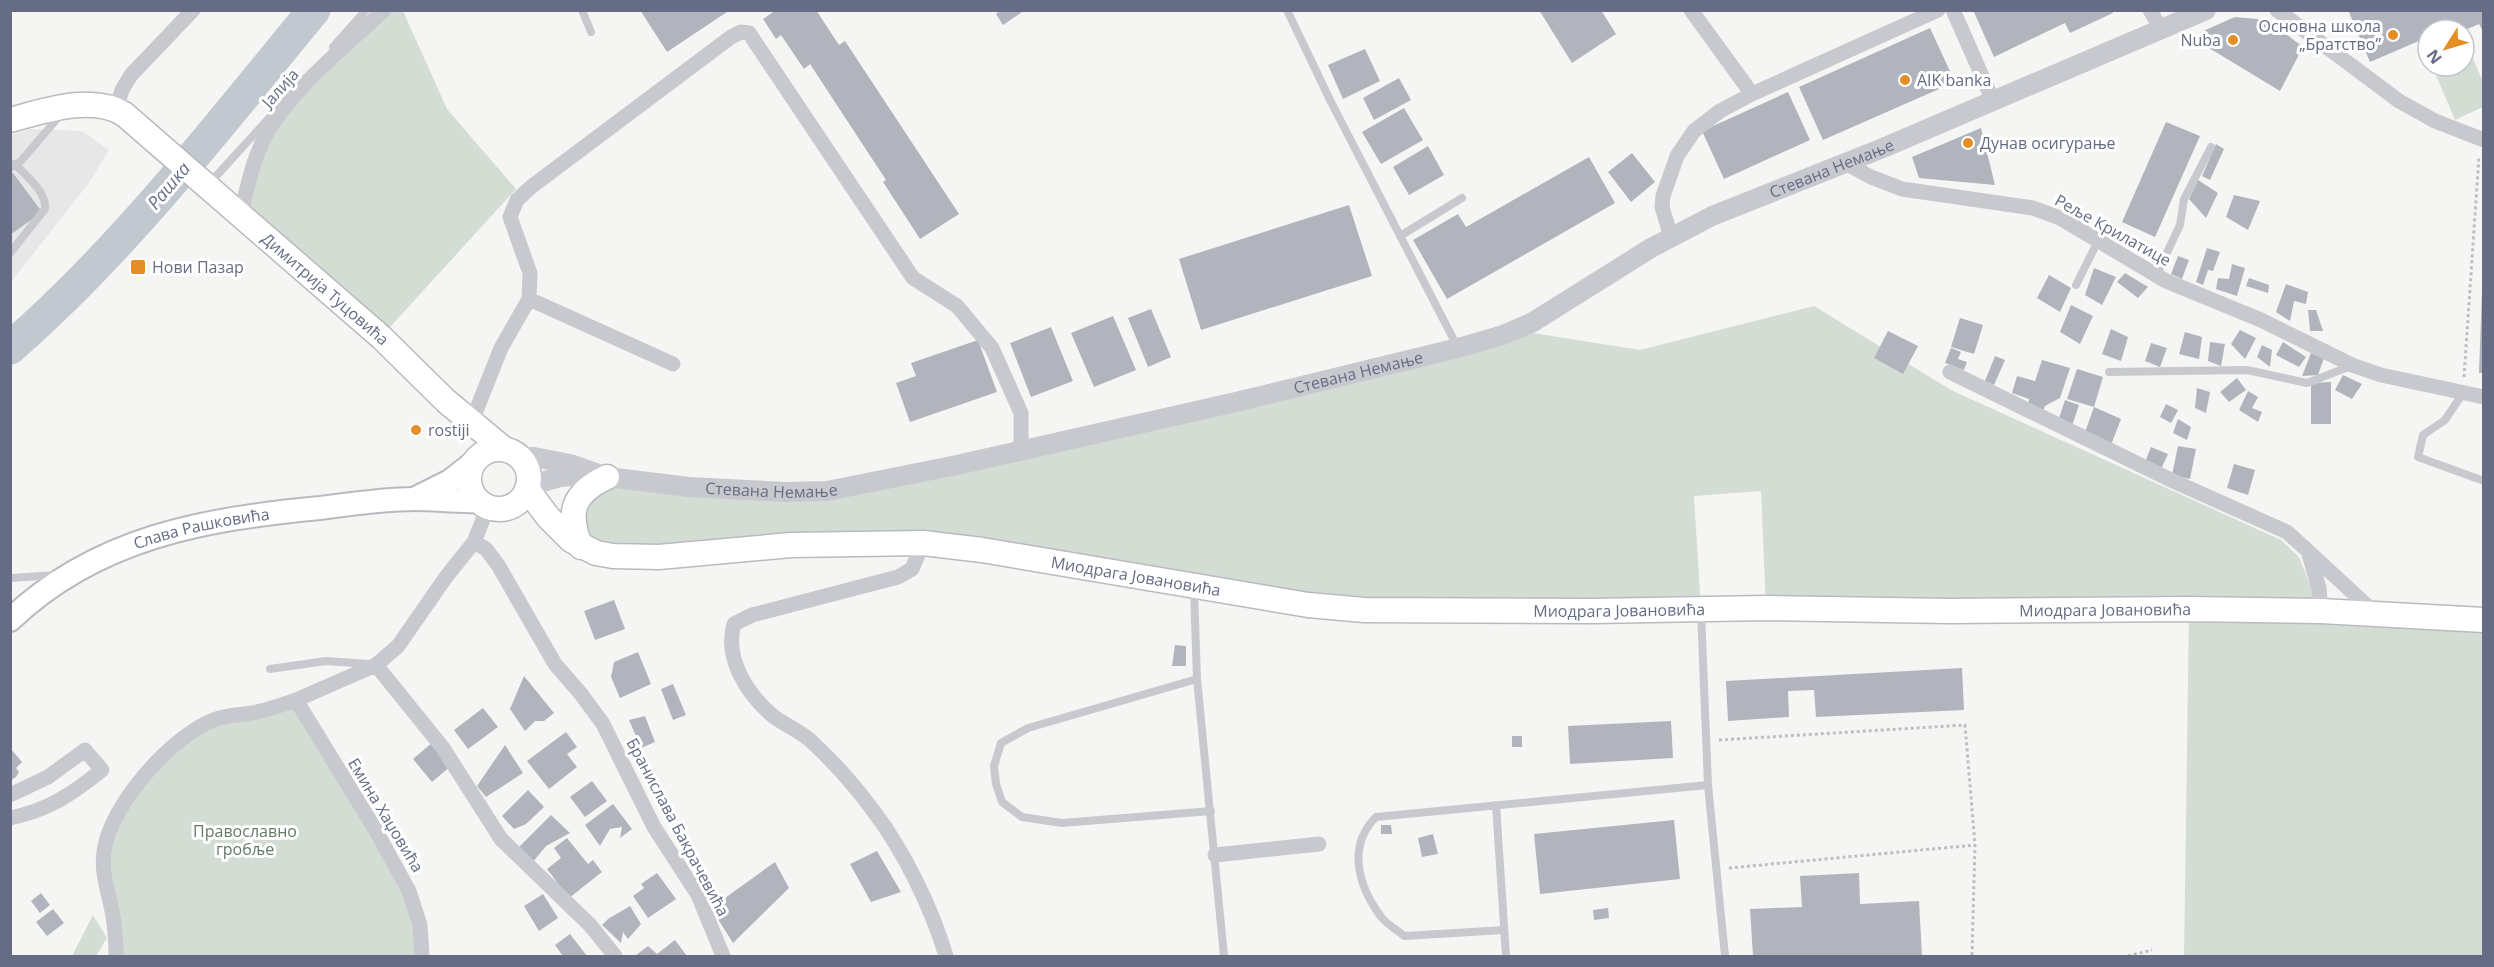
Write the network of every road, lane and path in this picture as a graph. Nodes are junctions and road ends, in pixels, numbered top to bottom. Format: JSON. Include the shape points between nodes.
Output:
{"nodes":[{"id":1,"x":194,"y":10,"type":"edge"},
{"id":2,"x":366,"y":10,"type":"edge"},
{"id":3,"x":384,"y":10,"type":"edge"},
{"id":4,"x":582,"y":10,"type":"edge"},
{"id":5,"x":1287,"y":10,"type":"edge"},
{"id":6,"x":1691,"y":10,"type":"edge"},
{"id":7,"x":1953,"y":10,"type":"edge"},
{"id":8,"x":2150,"y":10,"type":"edge"},
{"id":9,"x":2206,"y":10,"type":"edge"},
{"id":10,"x":2277,"y":10,"type":"edge"},
{"id":11,"x":1931,"y":12,"type":"edge"},
{"id":12,"x":2161,"y":29,"type":"junction"},
{"id":13,"x":591,"y":32,"type":"dead end"},
{"id":14,"x":1752,"y":94,"type":"junction"},
{"id":15,"x":1994,"y":101,"type":"junction"},
{"id":16,"x":67,"y":107,"type":"junction"},
{"id":17,"x":126,"y":115,"type":"junction"},
{"id":18,"x":10,"y":120,"type":"edge"},
{"id":19,"x":2482,"y":140,"type":"edge"},
{"id":20,"x":2211,"y":147,"type":"dead end"},
{"id":21,"x":1845,"y":163,"type":"junction"},
{"id":22,"x":13,"y":166,"type":"edge"},
{"id":23,"x":204,"y":182,"type":"junction"},
{"id":24,"x":1462,"y":198,"type":"dead end"},
{"id":25,"x":241,"y":214,"type":"junction"},
{"id":26,"x":1400,"y":236,"type":"junction"},
{"id":27,"x":1671,"y":237,"type":"junction"},
{"id":28,"x":2098,"y":241,"type":"junction"},
{"id":29,"x":10,"y":253,"type":"edge"},
{"id":30,"x":2156,"y":276,"type":"junction"},
{"id":31,"x":2076,"y":285,"type":"dead end"},
{"id":32,"x":529,"y":298,"type":"junction"},
{"id":33,"x":1458,"y":348,"type":"junction"},
{"id":34,"x":673,"y":364,"type":"dead end"},
{"id":35,"x":2352,"y":366,"type":"junction"},
{"id":36,"x":1950,"y":372,"type":"dead end"},
{"id":37,"x":2109,"y":372,"type":"dead end"},
{"id":38,"x":2463,"y":393,"type":"junction"},
{"id":39,"x":2484,"y":397,"type":"edge"},
{"id":40,"x":446,"y":401,"type":"junction"},
{"id":41,"x":472,"y":422,"type":"junction"},
{"id":42,"x":1021,"y":450,"type":"junction"},
{"id":43,"x":512,"y":453,"type":"junction"},
{"id":44,"x":475,"y":461,"type":"junction"},
{"id":45,"x":603,"y":475,"type":"junction"},
{"id":46,"x":2484,"y":481,"type":"edge"},
{"id":47,"x":527,"y":488,"type":"junction"},
{"id":48,"x":415,"y":499,"type":"junction"},
{"id":49,"x":491,"y":506,"type":"junction"},
{"id":50,"x":474,"y":542,"type":"junction"},
{"id":51,"x":923,"y":543,"type":"junction"},
{"id":52,"x":576,"y":544,"type":"junction"},
{"id":53,"x":2308,"y":551,"type":"junction"},
{"id":54,"x":68,"y":574,"type":"junction"},
{"id":55,"x":10,"y":578,"type":"edge"},
{"id":56,"x":1194,"y":587,"type":"junction"},
{"id":57,"x":1701,"y":610,"type":"junction"},
{"id":58,"x":2321,"y":611,"type":"junction"},
{"id":59,"x":2376,"y":614,"type":"junction"},
{"id":60,"x":10,"y":620,"type":"edge"},
{"id":61,"x":2484,"y":620,"type":"edge"},
{"id":62,"x":376,"y":665,"type":"junction"},
{"id":63,"x":270,"y":669,"type":"dead end"},
{"id":64,"x":1197,"y":679,"type":"junction"},
{"id":65,"x":296,"y":700,"type":"junction"},
{"id":66,"x":1705,"y":740,"type":"junction"},
{"id":67,"x":1708,"y":785,"type":"junction"},
{"id":68,"x":10,"y":795,"type":"edge"},
{"id":69,"x":1496,"y":805,"type":"junction"},
{"id":70,"x":1211,"y":810,"type":"junction"},
{"id":71,"x":10,"y":818,"type":"edge"},
{"id":72,"x":1319,"y":844,"type":"dead end"},
{"id":73,"x":1975,"y":845,"type":"junction"},
{"id":74,"x":1215,"y":855,"type":"junction"},
{"id":75,"x":1715,"y":869,"type":"junction"},
{"id":76,"x":1504,"y":930,"type":"junction"},
{"id":77,"x":2152,"y":950,"type":"dead end"},
{"id":78,"x":116,"y":957,"type":"edge"},
{"id":79,"x":422,"y":957,"type":"edge"},
{"id":80,"x":615,"y":957,"type":"edge"},
{"id":81,"x":723,"y":957,"type":"edge"},
{"id":82,"x":946,"y":957,"type":"edge"},
{"id":83,"x":1224,"y":957,"type":"edge"},
{"id":84,"x":1506,"y":957,"type":"edge"},
{"id":85,"x":1725,"y":957,"type":"edge"},
{"id":86,"x":1972,"y":957,"type":"edge"},
{"id":87,"x":2128,"y":957,"type":"edge"}],
"edges":[{"from":1,"to":17,"type":"street","via":[[131,75],[122,90]]},
{"from":2,"to":23,"type":"lane"},
{"from":3,"to":25,"type":"street","name":"Јалија","via":[[277,116],[259,149]]},
{"from":4,"to":13,"type":"lane"},
{"from":5,"to":26,"type":"lane"},
{"from":6,"to":14,"type":"street"},
{"from":7,"to":15,"type":"street"},
{"from":8,"to":12,"type":"street"},
{"from":9,"to":12,"type":"street","name":"Стевана Немање"},
{"from":10,"to":19,"type":"street","via":[[2399,101]]},
{"from":11,"to":14,"type":"street"},
{"from":12,"to":15,"type":"street","name":"Стевана Немање"},
{"from":14,"to":27,"type":"street","via":[[1706,121],[1685,141],[1668,176],[1662,207]]},
{"from":15,"to":21,"type":"street","name":"Стевана Немање"},
{"from":16,"to":17,"type":"main road","via":[[102,105]]},
{"from":16,"to":18,"type":"main road"},
{"from":16,"to":22,"type":"lane"},
{"from":17,"to":23,"type":"main road","name":"Димитрија Туцовића"},
{"from":19,"to":38,"type":"path"},
{"from":20,"to":30,"type":"lane","via":[[2184,199],[2180,225]]},
{"from":21,"to":27,"type":"street","name":"Стевана Немање","via":[[1712,216]]},
{"from":21,"to":28,"type":"street","name":"Реље Крилатице","via":[[1902,189],[2045,212]]},
{"from":22,"to":29,"type":"lane","via":[[43,195],[45,209]]},
{"from":23,"to":25,"type":"main road","name":"Димитрија Туцовића"},
{"from":24,"to":26,"type":"lane"},
{"from":25,"to":40,"type":"main road","name":"Димитрија Туцовића","via":[[381,337]]},
{"from":26,"to":33,"type":"lane"},
{"from":27,"to":33,"type":"street","name":"Стевана Немање","via":[[1533,322]]},
{"from":28,"to":30,"type":"street","name":"Реље Крилатице"},
{"from":28,"to":31,"type":"lane"},
{"from":30,"to":35,"type":"street","name":"Реље Крилатице","via":[[2261,320]]},
{"from":32,"to":34,"type":"street"},
{"from":32,"to":41,"type":"street","via":[[501,348]]},
{"from":32,"to":42,"type":"street","via":[[530,273],[510,217],[517,200],[731,37],[749,33],[913,278],[957,306],[992,348],[1021,413]]},
{"from":33,"to":42,"type":"street","name":"Стевана Немање"},
{"from":35,"to":37,"type":"lane","via":[[2307,383],[2247,370]]},
{"from":35,"to":38,"type":"street","name":"Реље Крилатице"},
{"from":36,"to":53,"type":"street","via":[[2173,481],[2271,523]]},
{"from":38,"to":39,"type":"street","name":"Реље Крилатице"},
{"from":38,"to":46,"type":"lane","via":[[2445,420],[2423,435],[2418,457]]},
{"from":40,"to":41,"type":"main road"},
{"from":40,"to":44,"type":"main road","via":[[463,425]]},
{"from":41,"to":43,"type":"main road"},
{"from":42,"to":45,"type":"street","name":"Стевана Немање","via":[[809,493],[689,487]]},
{"from":43,"to":44,"type":"main road","via":[[489,451]]},
{"from":43,"to":45,"type":"street","name":"Стевана Немање"},
{"from":43,"to":47,"type":"main road","via":[[528,471]]},
{"from":44,"to":48,"type":"main road","via":[[450,481]]},
{"from":44,"to":49,"type":"main road","via":[[469,482],[472,492]]},
{"from":45,"to":47,"type":"street","via":[[567,476]]},
{"from":45,"to":52,"type":"main road","via":[[577,502],[572,521]]},
{"from":47,"to":49,"type":"main road","via":[[520,500]]},
{"from":47,"to":52,"type":"main road","via":[[548,517]]},
{"from":48,"to":49,"type":"main road","name":"Слава Рашковића"},
{"from":48,"to":54,"type":"main road","name":"Слава Рашковића","via":[[292,510],[195,526],[140,541]]},
{"from":49,"to":50,"type":"street"},
{"from":49,"to":52,"type":"main road","name":"Миодрага Јовановића"},
{"from":50,"to":62,"type":"street","via":[[398,646]]},
{"from":50,"to":81,"type":"street","name":"Бранислава Бакрачевића","via":[[490,554],[555,664],[599,718],[654,826],[698,895]]},
{"from":51,"to":52,"type":"main road","name":"Миодрага Јовановића","via":[[790,545],[649,557],[596,553]]},
{"from":51,"to":56,"type":"main road","name":"Миодрага Јовановића"},
{"from":51,"to":82,"type":"street","via":[[912,568],[898,577],[752,615],[734,624],[729,639],[734,661],[759,702],[834,763],[876,814],[937,925]]},
{"from":53,"to":58,"type":"street"},
{"from":53,"to":59,"type":"street"},
{"from":54,"to":55,"type":"lane"},
{"from":54,"to":60,"type":"main road","name":"Слава Рашковића"},
{"from":56,"to":57,"type":"main road","name":"Миодрага Јовановића","via":[[1364,610]]},
{"from":56,"to":64,"type":"lane"},
{"from":57,"to":58,"type":"main road","name":"Миодрага Јовановића"},
{"from":57,"to":66,"type":"lane"},
{"from":58,"to":59,"type":"main road","name":"Миодрага Јовановића"},
{"from":59,"to":61,"type":"main road","name":"Миодрага Јовановића"},
{"from":62,"to":63,"type":"lane","via":[[327,661]]},
{"from":62,"to":65,"type":"street"},
{"from":62,"to":80,"type":"street","via":[[443,748],[501,840],[590,926]]},
{"from":64,"to":70,"type":"lane"},
{"from":64,"to":70,"type":"lane","via":[[1028,728],[1001,743],[994,766],[1002,802],[1022,818],[1062,823]]},
{"from":65,"to":78,"type":"street","via":[[216,719],[199,727],[178,743],[125,799],[111,825],[104,852],[103,880],[116,933]]},
{"from":65,"to":79,"type":"street","name":"Емина Хаџовића","via":[[410,891],[420,925]]},
{"from":66,"to":67,"type":"lane"},
{"from":66,"to":73,"type":"path","via":[[1965,725]]},
{"from":67,"to":69,"type":"lane"},
{"from":67,"to":75,"type":"lane"},
{"from":68,"to":71,"type":"street","via":[[48,777],[85,750],[102,770],[66,798],[34,813]]},
{"from":69,"to":76,"type":"lane"},
{"from":69,"to":76,"type":"lane","via":[[1376,817],[1364,829],[1358,853],[1362,884],[1383,919],[1404,936]]},
{"from":70,"to":74,"type":"lane"},
{"from":72,"to":74,"type":"street"},
{"from":73,"to":75,"type":"path"},
{"from":73,"to":86,"type":"path"},
{"from":74,"to":83,"type":"lane"},
{"from":75,"to":85,"type":"lane"},
{"from":76,"to":84,"type":"lane"},
{"from":77,"to":87,"type":"path"}]}
